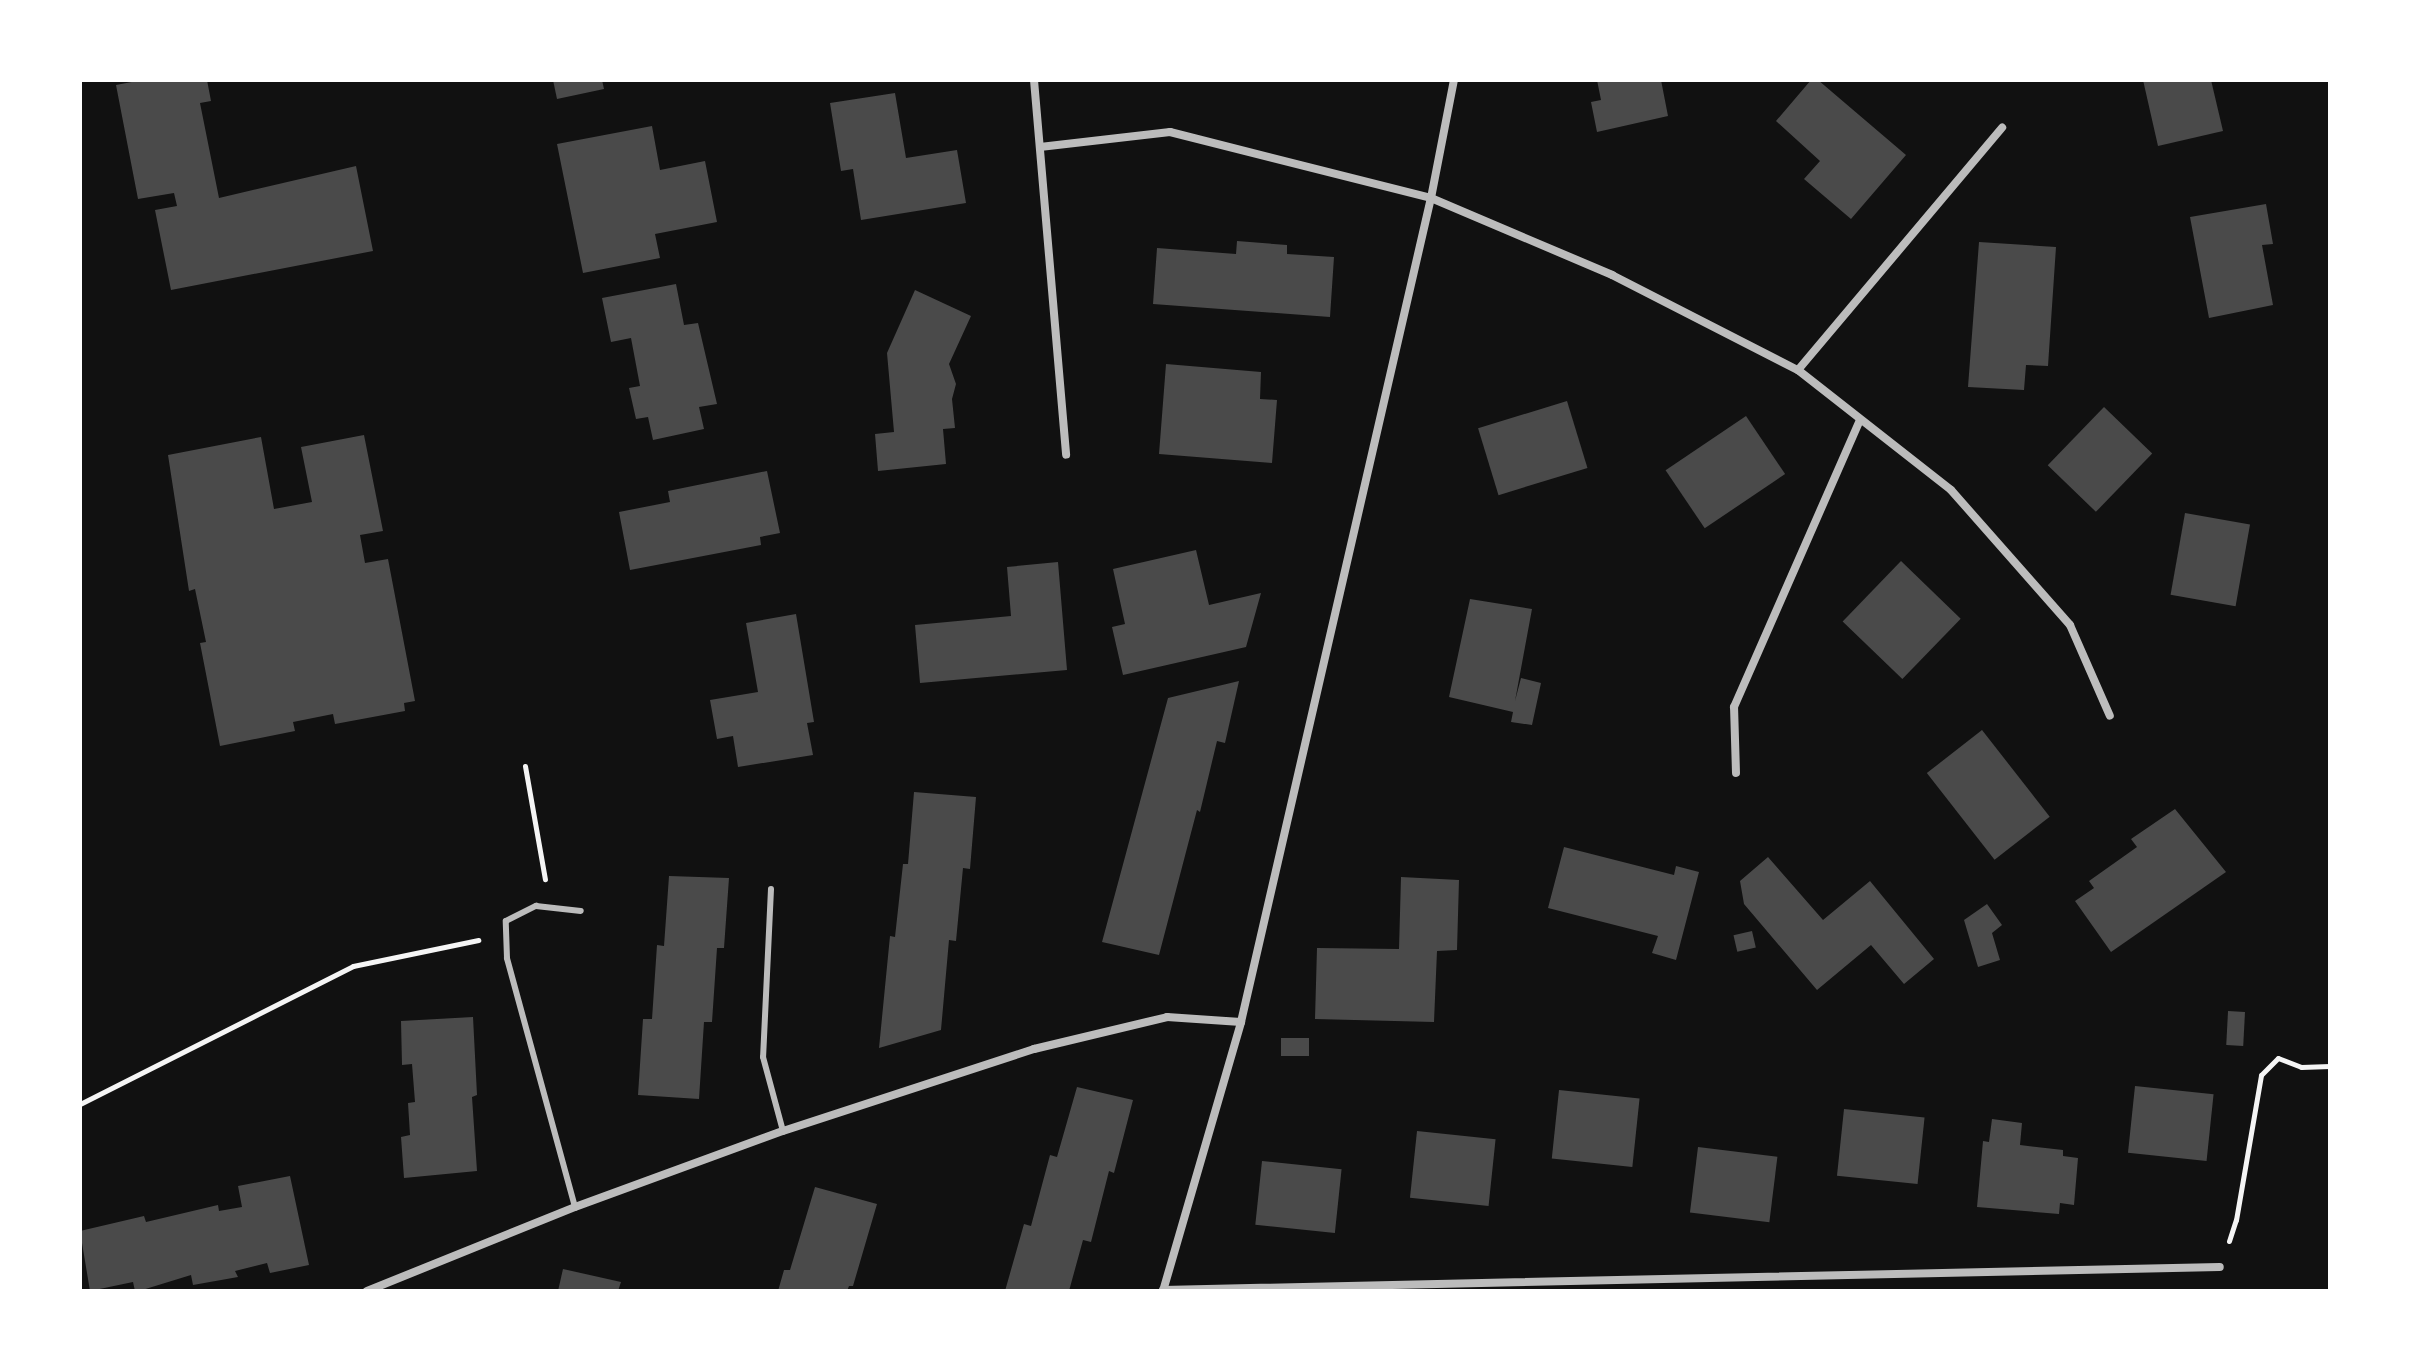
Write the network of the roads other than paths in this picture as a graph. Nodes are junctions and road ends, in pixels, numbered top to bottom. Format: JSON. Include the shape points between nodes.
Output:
{"nodes":[{"id":1,"x":1034,"y":80,"type":"edge"},
{"id":2,"x":1454,"y":80,"type":"edge"},
{"id":3,"x":2002,"y":128,"type":"dead end"},
{"id":4,"x":1040,"y":147,"type":"junction"},
{"id":5,"x":1431,"y":198,"type":"junction"},
{"id":6,"x":1798,"y":370,"type":"junction"},
{"id":7,"x":1860,"y":420,"type":"junction"},
{"id":8,"x":1066,"y":455,"type":"dead end"},
{"id":9,"x":2110,"y":716,"type":"dead end"},
{"id":10,"x":1736,"y":773,"type":"dead end"},
{"id":11,"x":771,"y":889,"type":"dead end"},
{"id":12,"x":581,"y":911,"type":"dead end"},
{"id":13,"x":1241,"y":1022,"type":"junction"},
{"id":14,"x":783,"y":1131,"type":"junction"},
{"id":15,"x":575,"y":1207,"type":"junction"},
{"id":16,"x":2220,"y":1267,"type":"road end"},
{"id":17,"x":1163,"y":1290,"type":"edge"},
{"id":18,"x":367,"y":1291,"type":"edge"}],
"edges":[{"from":1,"to":4,"type":"street"},
{"from":2,"to":5,"type":"street"},
{"from":3,"to":6,"type":"street"},
{"from":4,"to":5,"type":"street","via":[[1170,132]]},
{"from":4,"to":8,"type":"street"},
{"from":5,"to":6,"type":"street","via":[[1612,275]]},
{"from":5,"to":13,"type":"street"},
{"from":6,"to":7,"type":"street"},
{"from":7,"to":9,"type":"street","via":[[1951,490],[2070,625]]},
{"from":7,"to":10,"type":"street","via":[[1734,707]]},
{"from":11,"to":14,"type":"lane","via":[[763,1057]]},
{"from":12,"to":15,"type":"lane","via":[[536,906],[506,921],[507,958]]},
{"from":13,"to":14,"type":"street","via":[[1167,1017],[1049,1045]]},
{"from":13,"to":17,"type":"street"},
{"from":14,"to":15,"type":"street"},
{"from":15,"to":18,"type":"street"},
{"from":16,"to":17,"type":"street"}]}
